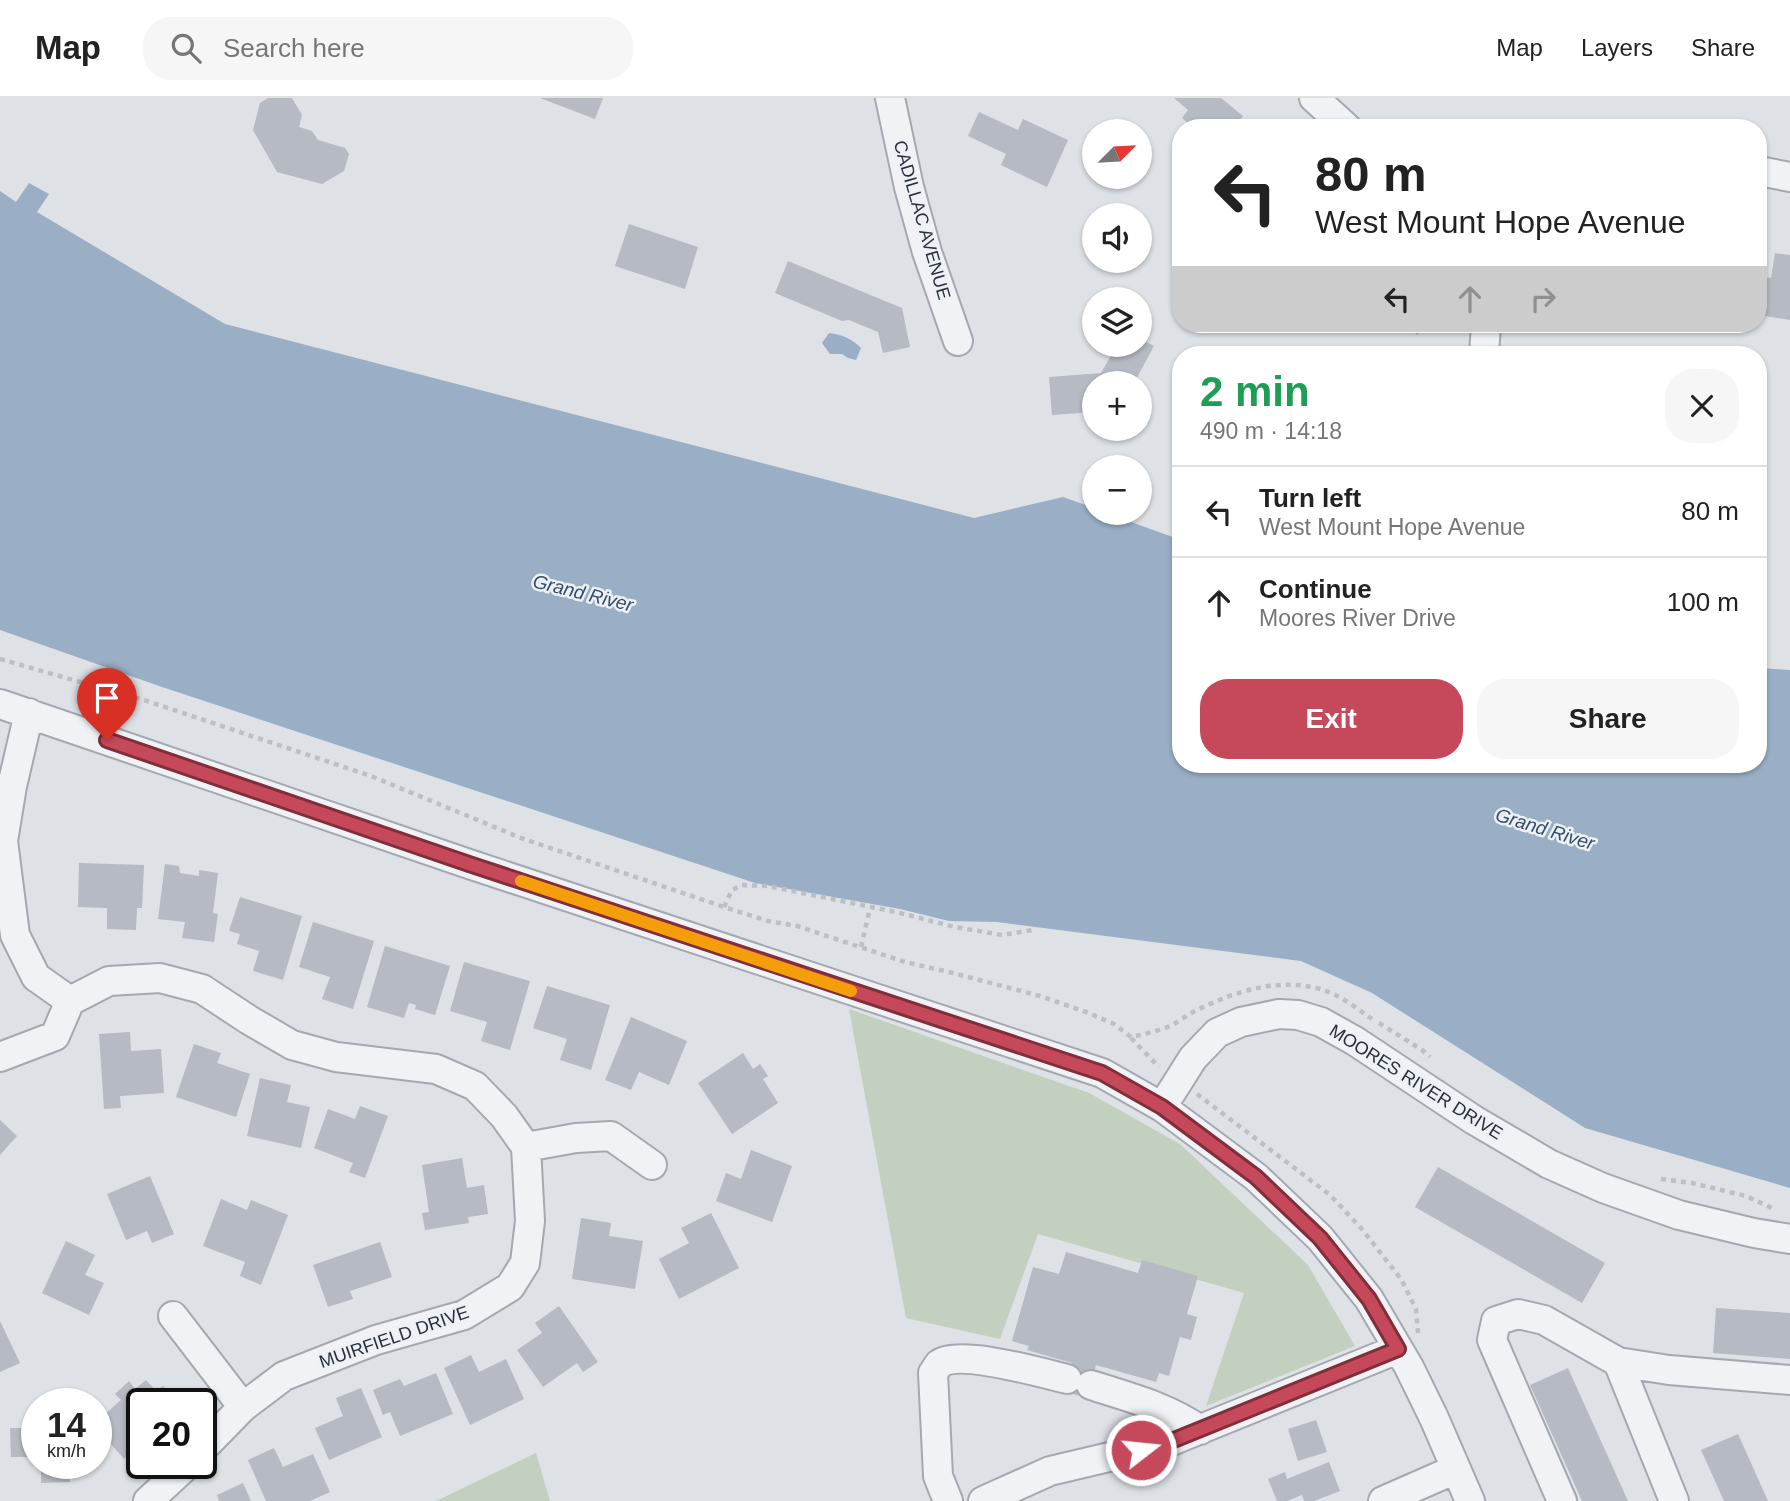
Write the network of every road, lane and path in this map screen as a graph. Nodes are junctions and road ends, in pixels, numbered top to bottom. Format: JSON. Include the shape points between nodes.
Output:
{"nodes":[{"id":1,"x":890,"y":98,"type":"edge"},
{"id":2,"x":1314,"y":98,"type":"edge"},
{"id":3,"x":1337,"y":119,"type":"edge"},
{"id":4,"x":1767,"y":173,"type":"edge"},
{"id":5,"x":1790,"y":177,"type":"edge"},
{"id":6,"x":958,"y":341,"type":"dead end"},
{"id":7,"x":0,"y":659,"type":"edge"},
{"id":8,"x":0,"y":704,"type":"edge"},
{"id":9,"x":29,"y":713,"type":"junction"},
{"id":10,"x":724,"y":907,"type":"junction"},
{"id":11,"x":870,"y":908,"type":"junction"},
{"id":12,"x":1033,"y":930,"type":"dead end"},
{"id":13,"x":861,"y":947,"type":"junction"},
{"id":14,"x":70,"y":1001,"type":"junction"},
{"id":15,"x":0,"y":1058,"type":"edge"},
{"id":16,"x":1431,"y":1058,"type":"dead end"},
{"id":17,"x":1162,"y":1107,"type":"junction"},
{"id":18,"x":526,"y":1147,"type":"junction"},
{"id":19,"x":652,"y":1165,"type":"dead end"},
{"id":20,"x":1658,"y":1179,"type":"dead end"},
{"id":21,"x":1783,"y":1211,"type":"dead end"},
{"id":22,"x":1790,"y":1238,"type":"edge"},
{"id":23,"x":173,"y":1316,"type":"dead end"},
{"id":24,"x":1398,"y":1349,"type":"junction"},
{"id":25,"x":1618,"y":1362,"type":"junction"},
{"id":26,"x":1790,"y":1380,"type":"edge"},
{"id":27,"x":243,"y":1407,"type":"junction"},
{"id":28,"x":1200,"y":1430,"type":"junction"},
{"id":29,"x":217,"y":1434,"type":"edge"},
{"id":30,"x":1456,"y":1469,"type":"junction"},
{"id":31,"x":172,"y":1479,"type":"edge"},
{"id":32,"x":148,"y":1501,"type":"edge"},
{"id":33,"x":947,"y":1501,"type":"edge"},
{"id":34,"x":983,"y":1501,"type":"edge"},
{"id":35,"x":1383,"y":1501,"type":"edge"},
{"id":36,"x":1470,"y":1501,"type":"edge"},
{"id":37,"x":1562,"y":1501,"type":"edge"},
{"id":38,"x":1674,"y":1501,"type":"edge"}],
"edges":[{"from":1,"to":6,"type":"street","name":"CADILLAC AVENUE","via":[[927,252]]},
{"from":2,"to":3,"type":"street"},
{"from":4,"to":5,"type":"street"},
{"from":7,"to":10,"type":"path","via":[[147,701],[371,776],[521,838]]},
{"from":8,"to":9,"type":"street"},
{"from":9,"to":14,"type":"street","via":[[3,841],[15,935],[36,977]]},
{"from":9,"to":17,"type":"street","via":[[1102,1073]]},
{"from":10,"to":11,"type":"path","via":[[732,890],[742,885],[768,886]]},
{"from":10,"to":13,"type":"path"},
{"from":11,"to":12,"type":"path","via":[[1002,935]]},
{"from":11,"to":13,"type":"path"},
{"from":13,"to":16,"type":"path","via":[[1040,996],[1114,1024],[1130,1037],[1152,1033],[1231,995],[1260,987],[1287,984],[1321,989]]},
{"from":14,"to":15,"type":"street","via":[[55,1036]]},
{"from":14,"to":18,"type":"street","via":[[109,981],[160,978],[202,989],[292,1045],[336,1057],[436,1069],[475,1087]]},
{"from":17,"to":22,"type":"street","name":"MOORES RIVER DRIVE","via":[[1193,1058],[1217,1033],[1241,1022],[1298,1015],[1355,1041],[1549,1164],[1679,1214]]},
{"from":17,"to":24,"type":"street","via":[[1256,1177],[1320,1238],[1369,1299]]},
{"from":18,"to":19,"type":"street","via":[[611,1136]]},
{"from":18,"to":27,"type":"street","name":"MUIRFIELD DRIVE","via":[[530,1221],[525,1263],[510,1287],[464,1315],[376,1340],[284,1376]]},
{"from":20,"to":21,"type":"path","via":[[1746,1196]]},
{"from":23,"to":27,"type":"street"},
{"from":24,"to":28,"type":"street"},
{"from":24,"to":30,"type":"street"},
{"from":25,"to":26,"type":"street"},
{"from":25,"to":37,"type":"street","via":[[1544,1320],[1518,1314],[1496,1321],[1492,1340]]},
{"from":25,"to":38,"type":"street"},
{"from":27,"to":29,"type":"street","name":"MUIRFIELD DRIVE"},
{"from":28,"to":33,"type":"street","via":[[1170,1412],[1079,1382],[972,1359],[951,1359],[933,1373],[938,1476]]},
{"from":28,"to":34,"type":"street","via":[[1164,1444],[1050,1471]]},
{"from":30,"to":35,"type":"street"},
{"from":30,"to":36,"type":"street"},
{"from":31,"to":32,"type":"street"}]}
